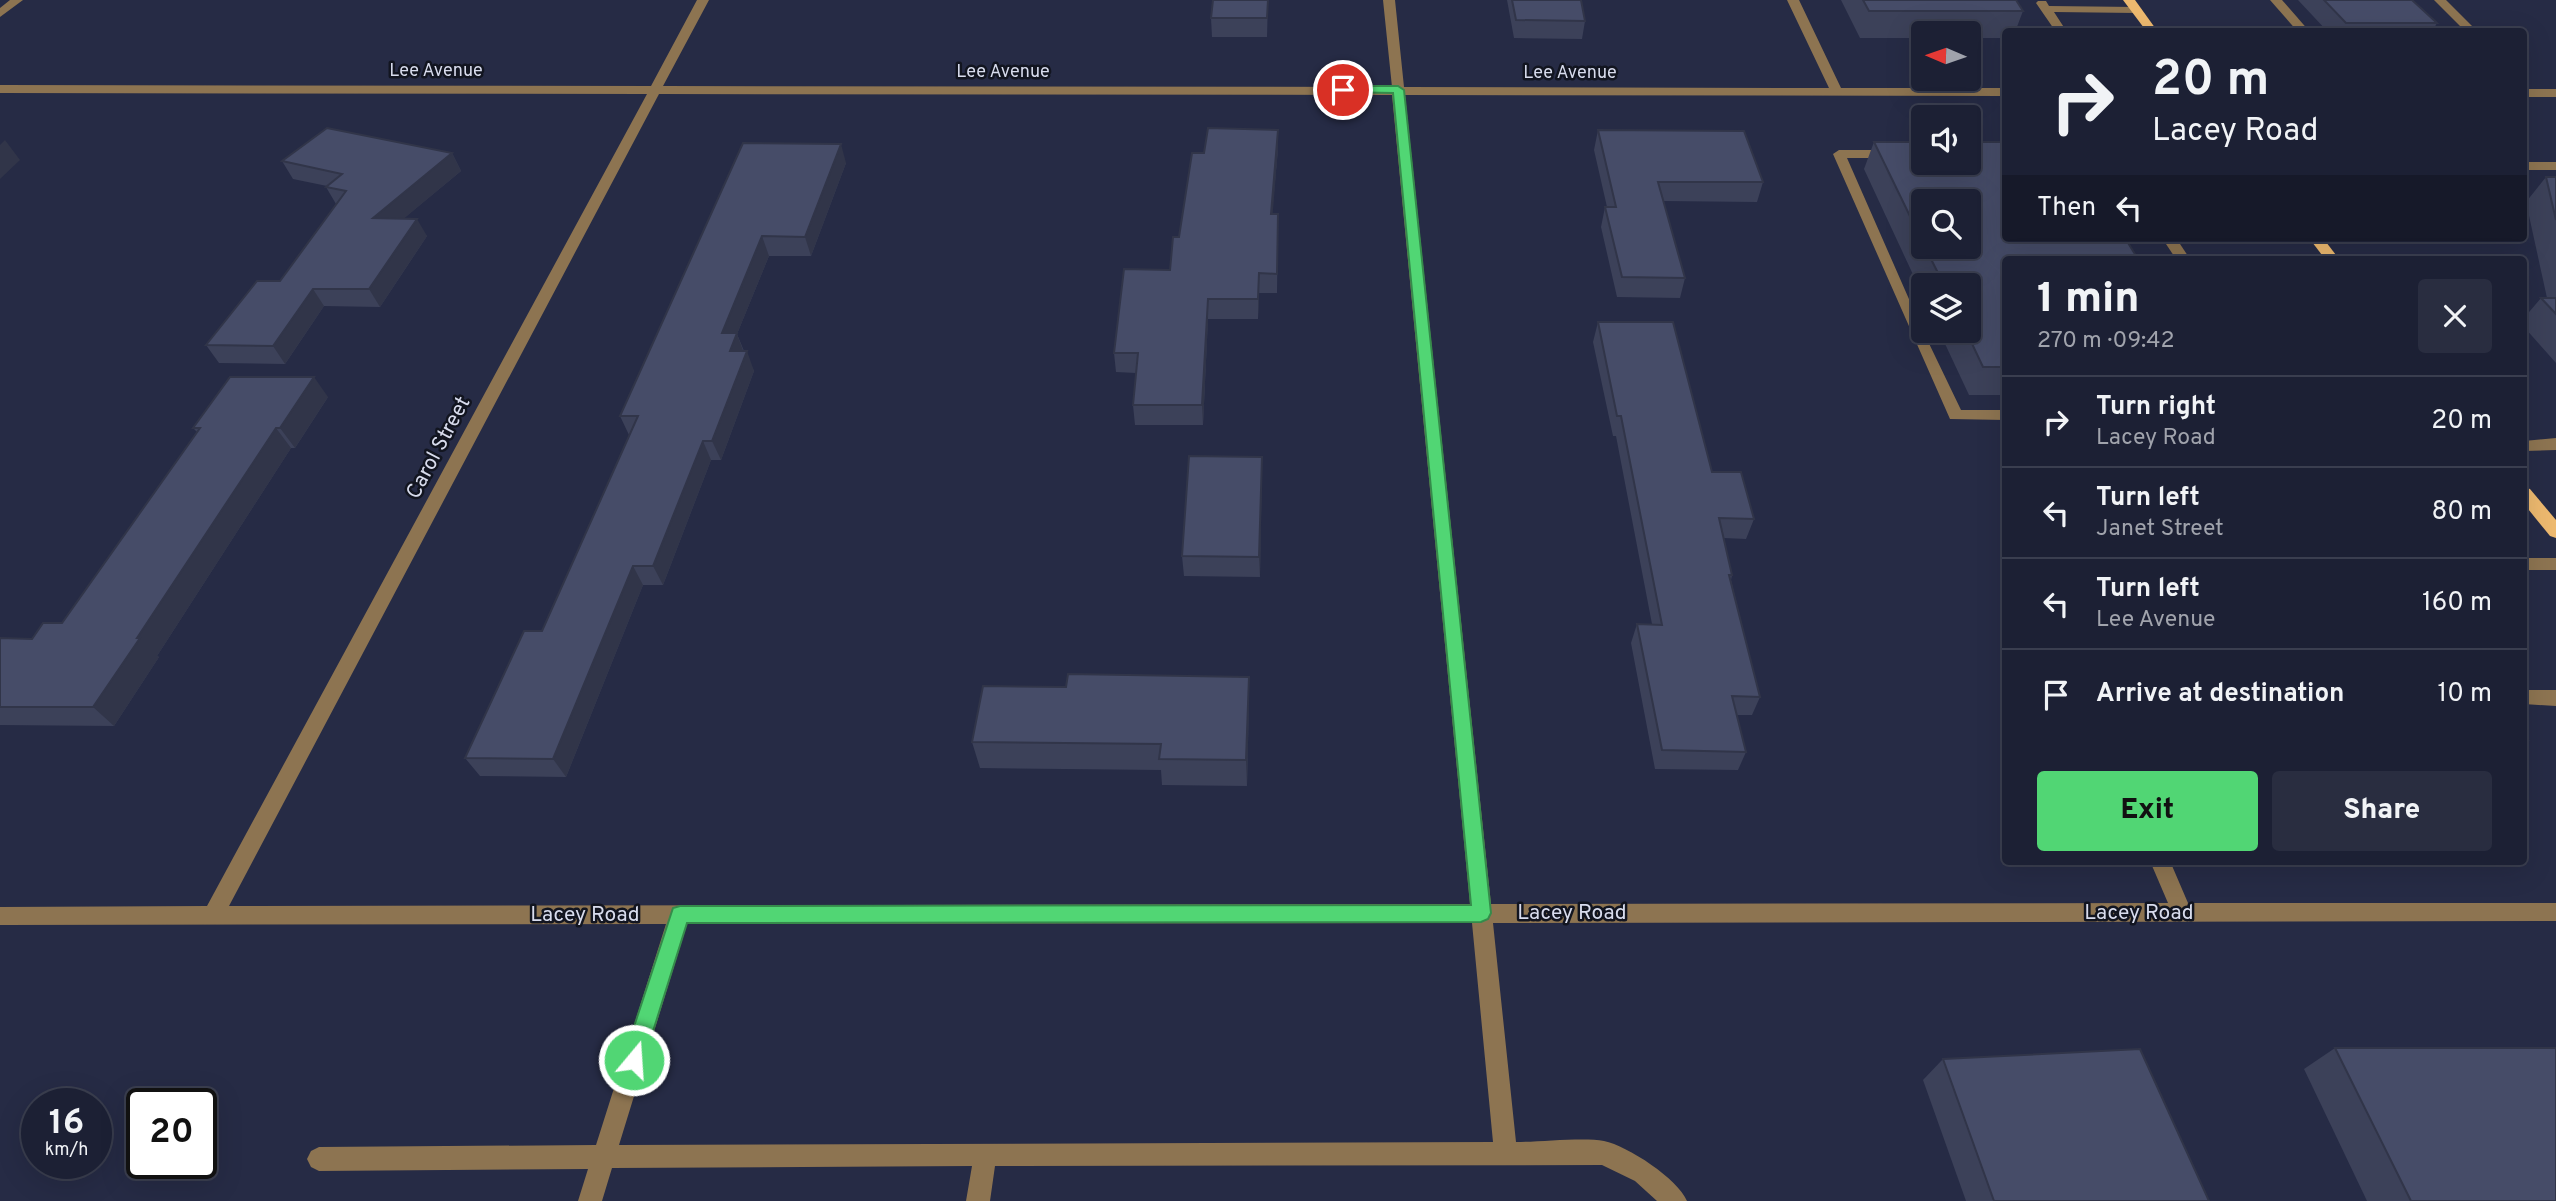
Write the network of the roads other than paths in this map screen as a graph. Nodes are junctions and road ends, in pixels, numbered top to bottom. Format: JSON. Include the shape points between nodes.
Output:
{"nodes":[{"id":1,"x":17,"y":0,"type":"edge"},
{"id":2,"x":703,"y":0,"type":"edge"},
{"id":3,"x":1389,"y":0,"type":"edge"},
{"id":4,"x":1793,"y":0,"type":"edge"},
{"id":5,"x":2276,"y":0,"type":"edge"},
{"id":6,"x":2440,"y":0,"type":"edge"},
{"id":7,"x":2044,"y":5,"type":"edge"},
{"id":8,"x":2132,"y":5,"type":"edge"},
{"id":9,"x":0,"y":15,"type":"edge"},
{"id":10,"x":2059,"y":28,"type":"edge"},
{"id":11,"x":2150,"y":28,"type":"edge"},
{"id":12,"x":2301,"y":28,"type":"edge"},
{"id":13,"x":2469,"y":28,"type":"edge"},
{"id":14,"x":2527,"y":81,"type":"edge"},
{"id":15,"x":0,"y":89,"type":"edge"},
{"id":16,"x":655,"y":89,"type":"junction"},
{"id":17,"x":1398,"y":90,"type":"junction"},
{"id":18,"x":1837,"y":92,"type":"junction"},
{"id":19,"x":2002,"y":92,"type":"edge"},
{"id":20,"x":2527,"y":93,"type":"edge"},
{"id":21,"x":2540,"y":93,"type":"junction"},
{"id":22,"x":2556,"y":93,"type":"edge"},
{"id":23,"x":1911,"y":154,"type":"edge"},
{"id":24,"x":2527,"y":166,"type":"edge"},
{"id":25,"x":2556,"y":166,"type":"edge"},
{"id":26,"x":2319,"y":242,"type":"edge"},
{"id":27,"x":2330,"y":256,"type":"edge"},
{"id":28,"x":2002,"y":415,"type":"edge"},
{"id":29,"x":2556,"y":444,"type":"edge"},
{"id":30,"x":2527,"y":446,"type":"edge"},
{"id":31,"x":2527,"y":498,"type":"edge"},
{"id":32,"x":2556,"y":532,"type":"edge"},
{"id":33,"x":2527,"y":564,"type":"edge"},
{"id":34,"x":2556,"y":564,"type":"edge"},
{"id":35,"x":2527,"y":697,"type":"edge"},
{"id":36,"x":2556,"y":698,"type":"edge"},
{"id":37,"x":2162,"y":865,"type":"edge"},
{"id":38,"x":2556,"y":912,"type":"edge"},
{"id":39,"x":1481,"y":913,"type":"junction"},
{"id":40,"x":2182,"y":913,"type":"junction"},
{"id":41,"x":680,"y":914,"type":"junction"},
{"id":42,"x":213,"y":915,"type":"junction"},
{"id":43,"x":0,"y":916,"type":"edge"},
{"id":44,"x":985,"y":1154,"type":"junction"},
{"id":45,"x":1506,"y":1154,"type":"junction"},
{"id":46,"x":603,"y":1158,"type":"junction"},
{"id":47,"x":320,"y":1159,"type":"dead end"},
{"id":48,"x":590,"y":1201,"type":"edge"},
{"id":49,"x":978,"y":1201,"type":"edge"},
{"id":50,"x":1675,"y":1201,"type":"edge"}],
"edges":[{"from":1,"to":9,"type":"street"},
{"from":2,"to":16,"type":"street","name":"Carol Street"},
{"from":3,"to":17,"type":"street"},
{"from":4,"to":18,"type":"street"},
{"from":5,"to":12,"type":"street"},
{"from":6,"to":13,"type":"street"},
{"from":7,"to":8,"type":"street"},
{"from":7,"to":10,"type":"street"},
{"from":8,"to":11,"type":"main road"},
{"from":14,"to":21,"type":"street"},
{"from":15,"to":16,"type":"street","name":"Lee Avenue"},
{"from":16,"to":17,"type":"street","name":"Lee Avenue"},
{"from":16,"to":42,"type":"street","name":"Carol Street"},
{"from":17,"to":18,"type":"street","name":"Lee Avenue"},
{"from":17,"to":39,"type":"street"},
{"from":18,"to":19,"type":"street","name":"Lee Avenue"},
{"from":20,"to":21,"type":"street"},
{"from":21,"to":22,"type":"street"},
{"from":23,"to":28,"type":"street","via":[[1839,153],[1956,415]]},
{"from":24,"to":25,"type":"street"},
{"from":26,"to":27,"type":"main road"},
{"from":29,"to":30,"type":"street"},
{"from":31,"to":32,"type":"main road"},
{"from":33,"to":34,"type":"street"},
{"from":35,"to":36,"type":"street"},
{"from":37,"to":40,"type":"street"},
{"from":38,"to":40,"type":"street","name":"Lacey Road"},
{"from":39,"to":40,"type":"street","name":"Lacey Road"},
{"from":39,"to":41,"type":"street","name":"Lacey Road"},
{"from":39,"to":45,"type":"street"},
{"from":41,"to":42,"type":"street","name":"Lacey Road"},
{"from":41,"to":46,"type":"street"},
{"from":42,"to":43,"type":"street","name":"Lacey Road"},
{"from":44,"to":45,"type":"street"},
{"from":44,"to":46,"type":"street"},
{"from":44,"to":49,"type":"street"},
{"from":45,"to":50,"type":"street","via":[[1604,1153],[1643,1173]]},
{"from":46,"to":47,"type":"street"},
{"from":46,"to":48,"type":"street"}]}
